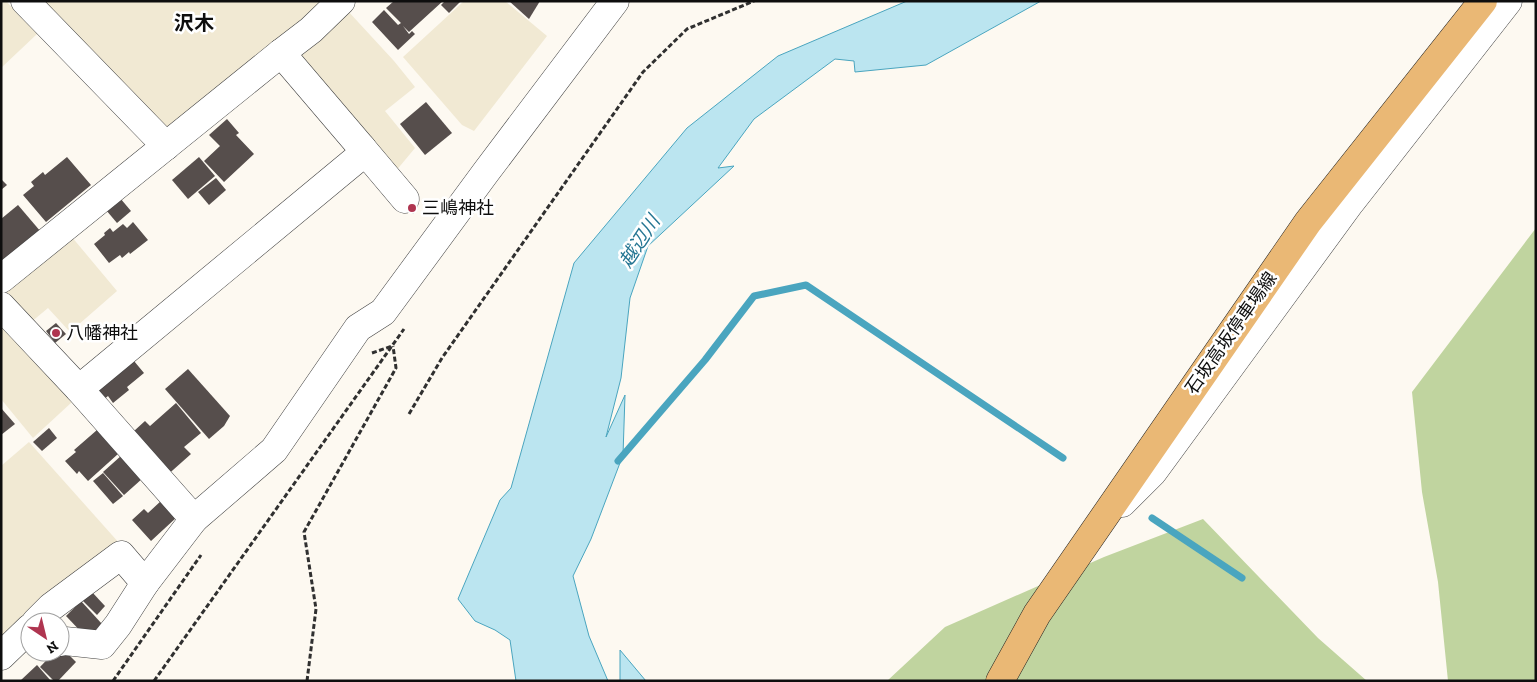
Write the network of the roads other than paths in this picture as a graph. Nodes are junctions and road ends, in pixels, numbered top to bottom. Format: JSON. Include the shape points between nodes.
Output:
{"nodes":[{"id":1,"x":25,"y":1,"type":"edge"},
{"id":2,"x":341,"y":1,"type":"edge"},
{"id":3,"x":615,"y":1,"type":"edge"},
{"id":4,"x":1484,"y":1,"type":"edge"},
{"id":5,"x":1508,"y":1,"type":"edge"},
{"id":6,"x":281,"y":53,"type":"junction"},
{"id":7,"x":166,"y":146,"type":"junction"},
{"id":8,"x":362,"y":148,"type":"junction"},
{"id":9,"x":404,"y":199,"type":"dead end"},
{"id":10,"x":1,"y":279,"type":"edge"},
{"id":11,"x":1,"y":306,"type":"edge"},
{"id":12,"x":79,"y":389,"type":"junction"},
{"id":13,"x":194,"y":519,"type":"junction"},
{"id":14,"x":1097,"y":527,"type":"junction"},
{"id":15,"x":145,"y":583,"type":"junction"},
{"id":16,"x":46,"y":612,"type":"edge"},
{"id":17,"x":20,"y":638,"type":"edge"},
{"id":18,"x":70,"y":642,"type":"edge"},
{"id":19,"x":1,"y":656,"type":"edge"},
{"id":20,"x":1000,"y":681,"type":"edge"}],
"edges":[{"from":1,"to":7,"type":"street"},
{"from":2,"to":6,"type":"street"},
{"from":3,"to":13,"type":"street","via":[[384,312],[358,328],[274,450]]},
{"from":4,"to":14,"type":"main road","name":"石坂高坂停車場線","via":[[1308,222]]},
{"from":5,"to":14,"type":"street","via":[[1350,203],[1153,472]]},
{"from":6,"to":7,"type":"street"},
{"from":6,"to":8,"type":"street"},
{"from":7,"to":10,"type":"street"},
{"from":8,"to":9,"type":"street"},
{"from":8,"to":12,"type":"street","via":[[358,158]]},
{"from":11,"to":12,"type":"street"},
{"from":12,"to":13,"type":"street"},
{"from":13,"to":15,"type":"street"},
{"from":14,"to":20,"type":"main road","name":"石坂高坂停車場線","via":[[1037,614]]},
{"from":15,"to":16,"type":"street","via":[[121,555]]},
{"from":15,"to":18,"type":"street","via":[[102,645]]},
{"from":17,"to":19,"type":"street"}]}
